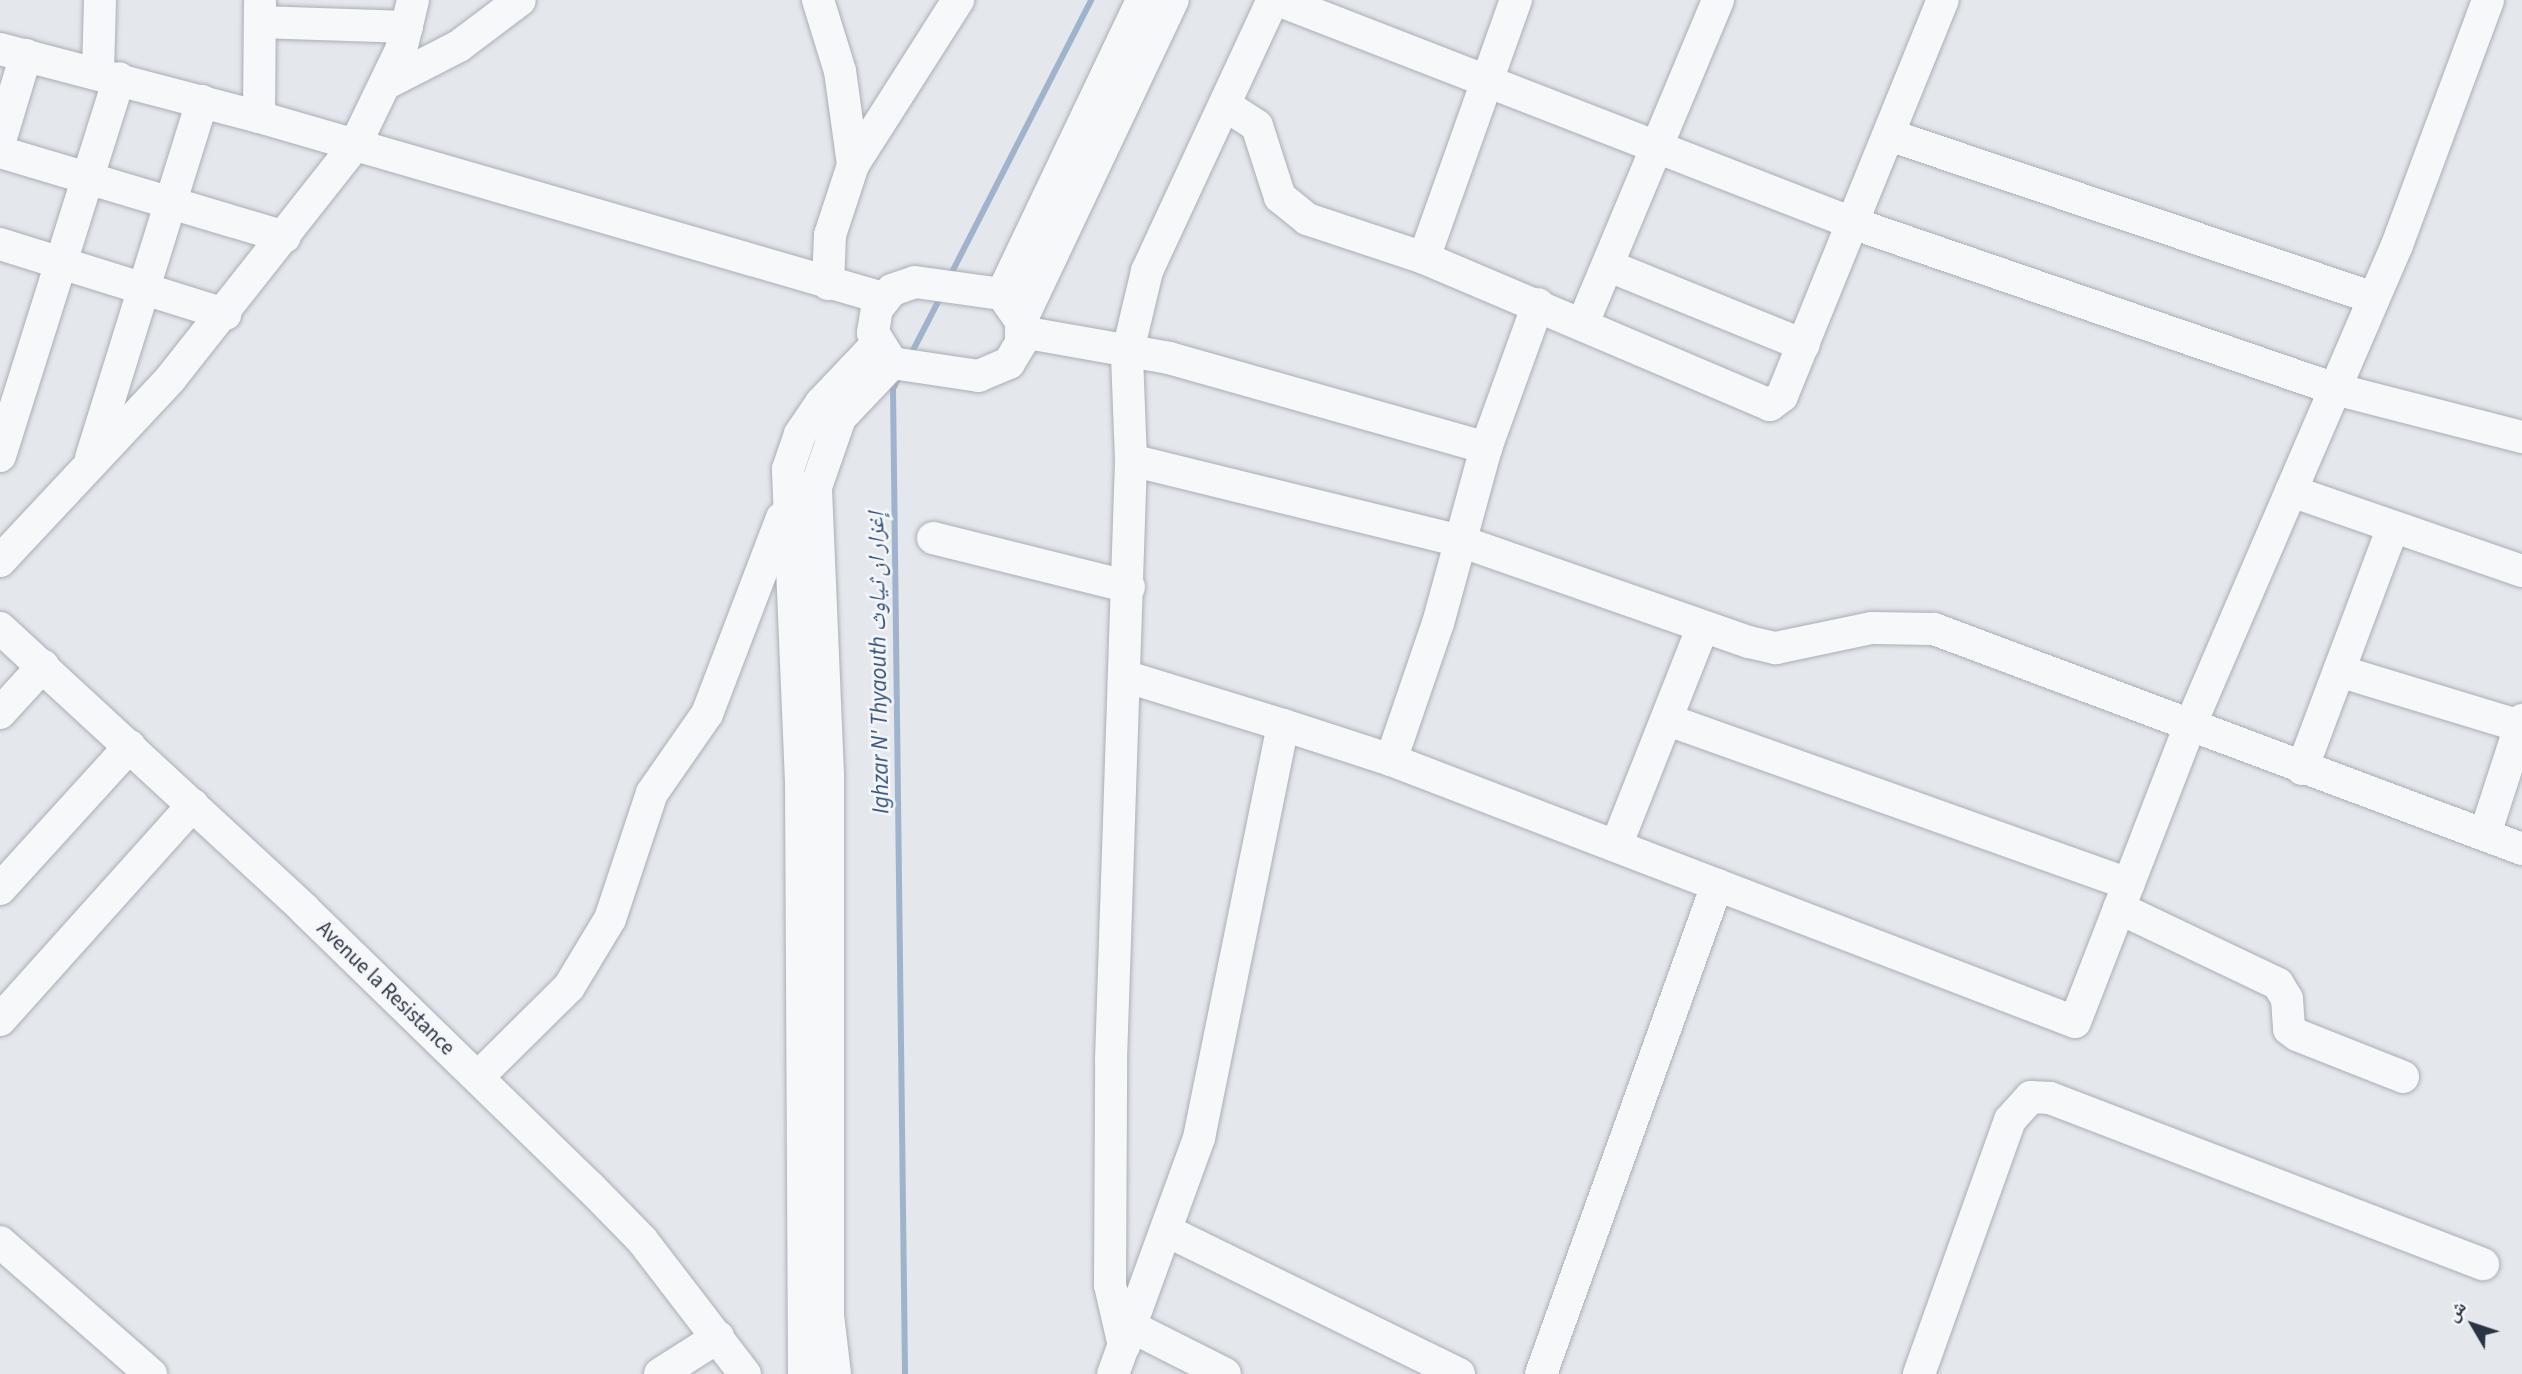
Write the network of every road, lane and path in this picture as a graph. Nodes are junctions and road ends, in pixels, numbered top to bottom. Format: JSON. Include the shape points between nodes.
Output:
{"nodes":[{"id":1,"x":100,"y":0,"type":"edge"},
{"id":2,"x":520,"y":0,"type":"edge"},
{"id":3,"x":818,"y":0,"type":"edge"},
{"id":4,"x":958,"y":0,"type":"edge"},
{"id":5,"x":1142,"y":0,"type":"edge"},
{"id":6,"x":1173,"y":0,"type":"edge"},
{"id":7,"x":1276,"y":0,"type":"edge"},
{"id":8,"x":1516,"y":0,"type":"edge"},
{"id":9,"x":1717,"y":0,"type":"edge"},
{"id":10,"x":1943,"y":0,"type":"edge"},
{"id":11,"x":2488,"y":0,"type":"edge"},
{"id":12,"x":260,"y":11,"type":"edge"},
{"id":13,"x":410,"y":13,"type":"edge"},
{"id":14,"x":13,"y":52,"type":"edge"},
{"id":15,"x":108,"y":75,"type":"junction"},
{"id":16,"x":1486,"y":82,"type":"junction"},
{"id":17,"x":387,"y":83,"type":"junction"},
{"id":18,"x":202,"y":101,"type":"junction"},
{"id":19,"x":1224,"y":105,"type":"junction"},
{"id":20,"x":258,"y":117,"type":"junction"},
{"id":21,"x":1892,"y":136,"type":"junction"},
{"id":22,"x":0,"y":141,"type":"edge"},
{"id":23,"x":355,"y":145,"type":"junction"},
{"id":24,"x":1657,"y":148,"type":"junction"},
{"id":25,"x":0,"y":152,"type":"edge"},
{"id":26,"x":853,"y":165,"type":"junction"},
{"id":27,"x":89,"y":177,"type":"junction"},
{"id":28,"x":169,"y":201,"type":"junction"},
{"id":29,"x":1855,"y":224,"type":"junction"},
{"id":30,"x":285,"y":237,"type":"junction"},
{"id":31,"x":0,"y":244,"type":"edge"},
{"id":32,"x":1424,"y":258,"type":"junction"},
{"id":33,"x":62,"y":263,"type":"junction"},
{"id":34,"x":1609,"y":266,"type":"junction"},
{"id":35,"x":828,"y":284,"type":"junction"},
{"id":36,"x":143,"y":287,"type":"junction"},
{"id":37,"x":1002,"y":294,"type":"junction"},
{"id":38,"x":883,"y":298,"type":"junction"},
{"id":39,"x":2374,"y":298,"type":"junction"},
{"id":40,"x":1538,"y":304,"type":"junction"},
{"id":41,"x":225,"y":314,"type":"junction"},
{"id":42,"x":1583,"y":323,"type":"junction"},
{"id":43,"x":1022,"y":327,"type":"junction"},
{"id":44,"x":1804,"y":345,"type":"junction"},
{"id":45,"x":884,"y":354,"type":"junction"},
{"id":46,"x":1127,"y":355,"type":"junction"},
{"id":47,"x":2335,"y":389,"type":"junction"},
{"id":48,"x":2522,"y":437,"type":"edge"},
{"id":49,"x":1486,"y":449,"type":"junction"},
{"id":50,"x":0,"y":456,"type":"edge"},
{"id":51,"x":1130,"y":460,"type":"junction"},
{"id":52,"x":89,"y":466,"type":"junction"},
{"id":53,"x":2291,"y":491,"type":"junction"},
{"id":54,"x":787,"y":507,"type":"junction"},
{"id":55,"x":2392,"y":529,"type":"junction"},
{"id":56,"x":933,"y":538,"type":"dead end"},
{"id":57,"x":1460,"y":541,"type":"junction"},
{"id":58,"x":0,"y":561,"type":"edge"},
{"id":59,"x":2522,"y":571,"type":"edge"},
{"id":60,"x":1129,"y":587,"type":"junction"},
{"id":61,"x":0,"y":628,"type":"edge"},
{"id":62,"x":1702,"y":629,"type":"junction"},
{"id":63,"x":43,"y":666,"type":"junction"},
{"id":64,"x":2339,"y":671,"type":"junction"},
{"id":65,"x":1124,"y":676,"type":"junction"},
{"id":66,"x":0,"y":713,"type":"edge"},
{"id":67,"x":1668,"y":720,"type":"junction"},
{"id":68,"x":2521,"y":723,"type":"edge"},
{"id":69,"x":1283,"y":725,"type":"junction"},
{"id":70,"x":2189,"y":728,"type":"junction"},
{"id":71,"x":130,"y":746,"type":"junction"},
{"id":72,"x":1391,"y":760,"type":"junction"},
{"id":73,"x":2302,"y":769,"type":"junction"},
{"id":74,"x":193,"y":805,"type":"junction"},
{"id":75,"x":2485,"y":834,"type":"junction"},
{"id":76,"x":1616,"y":846,"type":"junction"},
{"id":77,"x":2522,"y":849,"type":"edge"},
{"id":78,"x":1717,"y":885,"type":"junction"},
{"id":79,"x":0,"y":889,"type":"edge"},
{"id":80,"x":2124,"y":896,"type":"junction"},
{"id":81,"x":0,"y":1020,"type":"edge"},
{"id":82,"x":478,"y":1077,"type":"junction"},
{"id":83,"x":2403,"y":1077,"type":"dead end"},
{"id":84,"x":1169,"y":1231,"type":"junction"},
{"id":85,"x":0,"y":1242,"type":"edge"},
{"id":86,"x":2483,"y":1264,"type":"dead end"},
{"id":87,"x":718,"y":1337,"type":"junction"},
{"id":88,"x":1123,"y":1349,"type":"edge"},
{"id":89,"x":150,"y":1374,"type":"edge"},
{"id":90,"x":660,"y":1374,"type":"edge"},
{"id":91,"x":745,"y":1374,"type":"edge"},
{"id":92,"x":804,"y":1374,"type":"edge"},
{"id":93,"x":835,"y":1374,"type":"edge"},
{"id":94,"x":1225,"y":1374,"type":"edge"},
{"id":95,"x":1459,"y":1374,"type":"edge"},
{"id":96,"x":1541,"y":1374,"type":"edge"},
{"id":97,"x":1919,"y":1374,"type":"edge"}],
"edges":[{"from":1,"to":15,"type":"street"},
{"from":2,"to":17,"type":"street","via":[[459,46]]},
{"from":3,"to":26,"type":"street","via":[[840,71]]},
{"from":4,"to":26,"type":"street"},
{"from":5,"to":37,"type":"street"},
{"from":6,"to":43,"type":"street"},
{"from":7,"to":16,"type":"street"},
{"from":7,"to":19,"type":"street"},
{"from":8,"to":16,"type":"street"},
{"from":9,"to":24,"type":"street"},
{"from":10,"to":21,"type":"street"},
{"from":11,"to":39,"type":"street"},
{"from":12,"to":13,"type":"street"},
{"from":12,"to":20,"type":"street"},
{"from":13,"to":17,"type":"street"},
{"from":14,"to":15,"type":"street"},
{"from":14,"to":22,"type":"street"},
{"from":15,"to":18,"type":"street"},
{"from":15,"to":27,"type":"street"},
{"from":16,"to":24,"type":"street"},
{"from":16,"to":32,"type":"street"},
{"from":17,"to":23,"type":"street"},
{"from":18,"to":20,"type":"street"},
{"from":18,"to":28,"type":"street"},
{"from":19,"to":32,"type":"street","via":[[1257,126],[1280,197],[1294,211]]},
{"from":19,"to":46,"type":"street","via":[[1147,271]]},
{"from":20,"to":23,"type":"street"},
{"from":21,"to":29,"type":"street"},
{"from":21,"to":39,"type":"street"},
{"from":23,"to":30,"type":"street"},
{"from":23,"to":35,"type":"street"},
{"from":24,"to":29,"type":"street"},
{"from":24,"to":34,"type":"street"},
{"from":25,"to":27,"type":"street"},
{"from":26,"to":35,"type":"street","via":[[830,236]]},
{"from":27,"to":28,"type":"street"},
{"from":27,"to":33,"type":"street"},
{"from":28,"to":30,"type":"street"},
{"from":28,"to":36,"type":"street"},
{"from":29,"to":44,"type":"street"},
{"from":29,"to":47,"type":"street"},
{"from":30,"to":41,"type":"street"},
{"from":31,"to":33,"type":"street"},
{"from":32,"to":40,"type":"street"},
{"from":33,"to":36,"type":"street"},
{"from":33,"to":50,"type":"street"},
{"from":34,"to":42,"type":"street"},
{"from":34,"to":44,"type":"street"},
{"from":35,"to":38,"type":"street"},
{"from":36,"to":41,"type":"street"},
{"from":36,"to":52,"type":"street"},
{"from":37,"to":38,"type":"street","via":[[915,282]]},
{"from":37,"to":43,"type":"street"},
{"from":38,"to":45,"type":"street","via":[[874,320]]},
{"from":39,"to":47,"type":"street"},
{"from":40,"to":42,"type":"street"},
{"from":40,"to":49,"type":"street"},
{"from":41,"to":52,"type":"street"},
{"from":42,"to":44,"type":"street","via":[[1770,405],[1782,396]]},
{"from":43,"to":45,"type":"street","via":[[1016,354],[990,374]]},
{"from":43,"to":46,"type":"street"},
{"from":45,"to":54,"type":"street","via":[[800,434],[788,469]]},
{"from":45,"to":93,"type":"street","via":[[840,418],[816,487],[828,775],[828,1315]]},
{"from":46,"to":49,"type":"street","via":[[1170,358]]},
{"from":46,"to":51,"type":"street"},
{"from":47,"to":48,"type":"street"},
{"from":47,"to":53,"type":"street"},
{"from":49,"to":57,"type":"street"},
{"from":51,"to":57,"type":"street"},
{"from":51,"to":60,"type":"street"},
{"from":52,"to":58,"type":"street"},
{"from":53,"to":55,"type":"street"},
{"from":53,"to":70,"type":"street"},
{"from":54,"to":82,"type":"street","via":[[707,713],[647,806],[610,919],[551,1009]]},
{"from":54,"to":92,"type":"street","via":[[801,782]]},
{"from":55,"to":59,"type":"street"},
{"from":55,"to":64,"type":"street"},
{"from":56,"to":60,"type":"street"},
{"from":57,"to":62,"type":"street"},
{"from":57,"to":72,"type":"street"},
{"from":60,"to":65,"type":"street"},
{"from":61,"to":63,"type":"street","name":"Avenue la Resistance"},
{"from":62,"to":67,"type":"street"},
{"from":62,"to":70,"type":"street","via":[[1776,648],[1872,628],[1934,629]]},
{"from":63,"to":66,"type":"street"},
{"from":63,"to":71,"type":"street","name":"Avenue la Resistance"},
{"from":64,"to":68,"type":"street"},
{"from":64,"to":73,"type":"street"},
{"from":65,"to":69,"type":"street"},
{"from":65,"to":88,"type":"street","via":[[1112,887],[1110,1251]]},
{"from":67,"to":76,"type":"street"},
{"from":67,"to":80,"type":"street"},
{"from":68,"to":75,"type":"street"},
{"from":69,"to":72,"type":"street"},
{"from":69,"to":84,"type":"street","via":[[1199,1138]]},
{"from":70,"to":73,"type":"street"},
{"from":70,"to":80,"type":"street"},
{"from":71,"to":74,"type":"street","name":"Avenue la Resistance"},
{"from":71,"to":79,"type":"street"},
{"from":72,"to":76,"type":"street"},
{"from":73,"to":75,"type":"street"},
{"from":74,"to":81,"type":"street"},
{"from":74,"to":82,"type":"street","name":"Avenue la Resistance"},
{"from":75,"to":77,"type":"street"},
{"from":76,"to":78,"type":"street"},
{"from":78,"to":80,"type":"street","via":[[2075,1021]]},
{"from":78,"to":96,"type":"street"},
{"from":80,"to":83,"type":"street","via":[[2278,984],[2287,999],[2289,1029],[2297,1035]]},
{"from":82,"to":87,"type":"street","name":"Avenue la Resistance","via":[[642,1240]]},
{"from":84,"to":88,"type":"street"},
{"from":84,"to":95,"type":"street"},
{"from":85,"to":89,"type":"street"},
{"from":86,"to":97,"type":"street","via":[[2050,1098],[2031,1097],[2010,1120]]},
{"from":87,"to":90,"type":"street"},
{"from":87,"to":91,"type":"street","name":"Avenue la Resistance"},
{"from":88,"to":94,"type":"street"}]}
